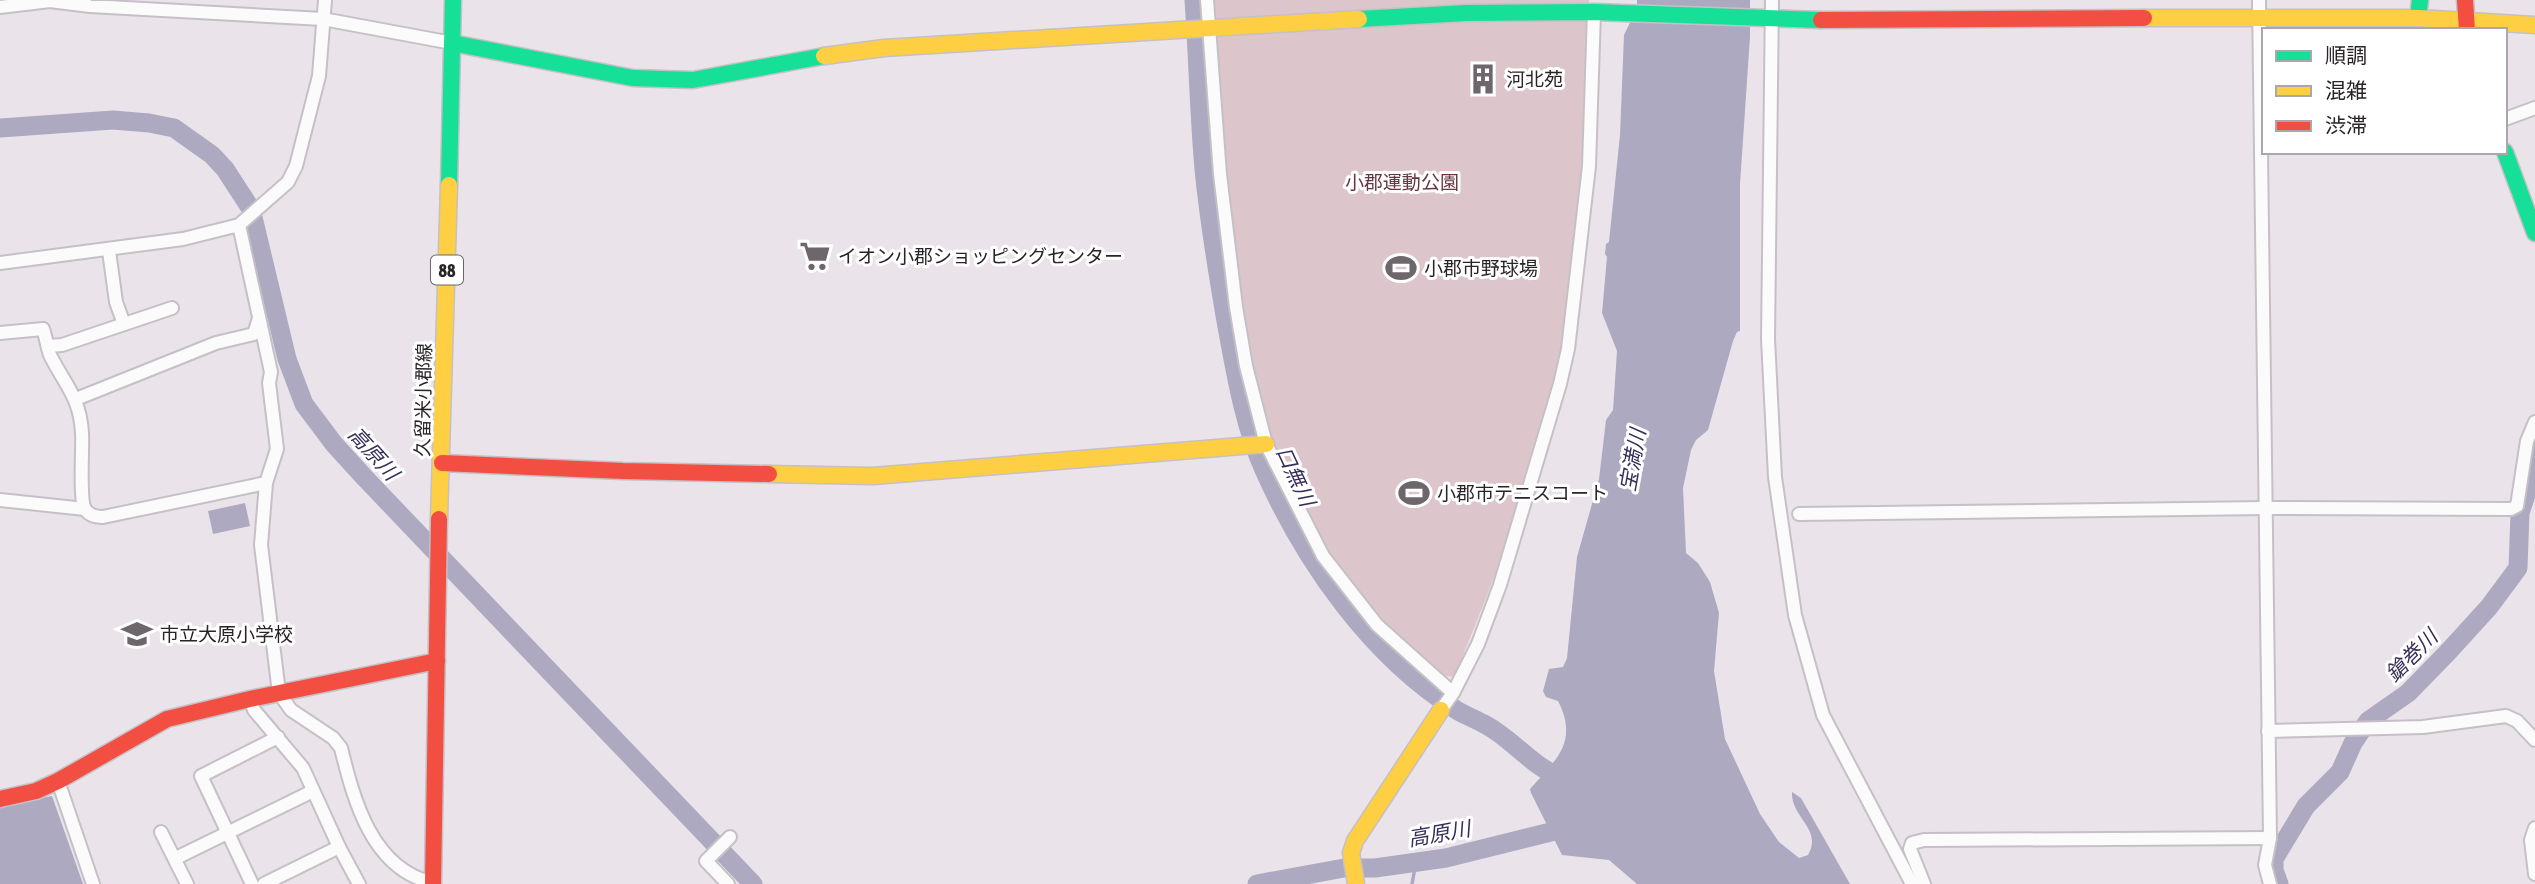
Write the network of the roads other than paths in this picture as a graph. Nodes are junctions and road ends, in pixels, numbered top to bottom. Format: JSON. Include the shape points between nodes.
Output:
{"nodes":[{"id":1,"x":325,"y":0,"type":"edge"},
{"id":2,"x":453,"y":0,"type":"edge"},
{"id":3,"x":1207,"y":0,"type":"edge"},
{"id":4,"x":1772,"y":0,"type":"edge"},
{"id":5,"x":2259,"y":0,"type":"edge"},
{"id":6,"x":2420,"y":0,"type":"edge"},
{"id":7,"x":2465,"y":0,"type":"edge"},
{"id":8,"x":132,"y":4,"type":"edge"},
{"id":9,"x":0,"y":7,"type":"edge"},
{"id":10,"x":1598,"y":8,"type":"edge"},
{"id":11,"x":2259,"y":17,"type":"junction"},
{"id":12,"x":323,"y":19,"type":"junction"},
{"id":13,"x":1769,"y":19,"type":"junction"},
{"id":14,"x":2418,"y":19,"type":"junction"},
{"id":15,"x":2465,"y":25,"type":"edge"},
{"id":16,"x":2535,"y":25,"type":"edge"},
{"id":17,"x":1208,"y":27,"type":"junction"},
{"id":18,"x":452,"y":43,"type":"junction"},
{"id":19,"x":2535,"y":108,"type":"edge"},
{"id":20,"x":2507,"y":118,"type":"edge"},
{"id":21,"x":2506,"y":154,"type":"edge"},
{"id":22,"x":241,"y":223,"type":"junction"},
{"id":23,"x":2535,"y":233,"type":"edge"},
{"id":24,"x":109,"y":251,"type":"junction"},
{"id":25,"x":0,"y":263,"type":"edge"},
{"id":26,"x":172,"y":309,"type":"dead end"},
{"id":27,"x":260,"y":318,"type":"junction"},
{"id":28,"x":124,"y":324,"type":"junction"},
{"id":29,"x":0,"y":333,"type":"edge"},
{"id":30,"x":48,"y":346,"type":"junction"},
{"id":31,"x":76,"y":399,"type":"junction"},
{"id":32,"x":2535,"y":422,"type":"edge"},
{"id":33,"x":1266,"y":444,"type":"junction"},
{"id":34,"x":442,"y":463,"type":"junction"},
{"id":35,"x":266,"y":483,"type":"junction"},
{"id":36,"x":0,"y":500,"type":"edge"},
{"id":37,"x":2265,"y":508,"type":"junction"},
{"id":38,"x":85,"y":509,"type":"junction"},
{"id":39,"x":1799,"y":514,"type":"dead end"},
{"id":40,"x":436,"y":662,"type":"junction"},
{"id":41,"x":279,"y":693,"type":"junction"},
{"id":42,"x":1453,"y":693,"type":"junction"},
{"id":43,"x":250,"y":699,"type":"junction"},
{"id":44,"x":1441,"y":710,"type":"joint"},
{"id":45,"x":2268,"y":732,"type":"junction"},
{"id":46,"x":278,"y":737,"type":"junction"},
{"id":47,"x":2535,"y":740,"type":"edge"},
{"id":48,"x":58,"y":781,"type":"junction"},
{"id":49,"x":313,"y":791,"type":"junction"},
{"id":50,"x":0,"y":799,"type":"edge"},
{"id":51,"x":2535,"y":828,"type":"edge"},
{"id":52,"x":161,"y":832,"type":"dead end"},
{"id":53,"x":228,"y":833,"type":"junction"},
{"id":54,"x":2270,"y":838,"type":"junction"},
{"id":55,"x":729,"y":839,"type":"dead end"},
{"id":56,"x":339,"y":847,"type":"junction"},
{"id":57,"x":176,"y":858,"type":"junction"},
{"id":58,"x":2535,"y":873,"type":"edge"},
{"id":59,"x":433,"y":883,"type":"edge"},
{"id":60,"x":93,"y":884,"type":"edge"},
{"id":61,"x":187,"y":884,"type":"edge"},
{"id":62,"x":252,"y":884,"type":"edge"},
{"id":63,"x":264,"y":884,"type":"edge"},
{"id":64,"x":359,"y":884,"type":"edge"},
{"id":65,"x":728,"y":884,"type":"edge"},
{"id":66,"x":1356,"y":884,"type":"edge"},
{"id":67,"x":1912,"y":884,"type":"edge"},
{"id":68,"x":1924,"y":884,"type":"edge"},
{"id":69,"x":2270,"y":884,"type":"edge"}],
"edges":[{"from":1,"to":12,"type":"street"},
{"from":2,"to":18,"type":"street","name":"久留米小郡線","number":"88"},
{"from":3,"to":17,"type":"street"},
{"from":4,"to":13,"type":"street"},
{"from":5,"to":11,"type":"street"},
{"from":6,"to":14,"type":"street"},
{"from":7,"to":15,"type":"street"},
{"from":8,"to":9,"type":"street","via":[[50,1]]},
{"from":8,"to":12,"type":"street"},
{"from":10,"to":13,"type":"street"},
{"from":10,"to":17,"type":"street"},
{"from":10,"to":42,"type":"street","via":[[1589,166],[1568,349],[1515,542],[1478,645]]},
{"from":11,"to":13,"type":"street"},
{"from":11,"to":14,"type":"street"},
{"from":11,"to":37,"type":"street"},
{"from":12,"to":18,"type":"street"},
{"from":12,"to":22,"type":"street","via":[[318,76],[296,166],[288,182]]},
{"from":13,"to":67,"type":"street","via":[[1771,420],[1795,615],[1823,715]]},
{"from":14,"to":15,"type":"street"},
{"from":15,"to":16,"type":"street"},
{"from":17,"to":18,"type":"street","via":[[884,48],[693,80],[633,78]]},
{"from":17,"to":33,"type":"street","via":[[1236,307]]},
{"from":18,"to":34,"type":"street","name":"久留米小郡線","number":"88"},
{"from":19,"to":20,"type":"street"},
{"from":21,"to":23,"type":"street"},
{"from":22,"to":24,"type":"street","via":[[183,239]]},
{"from":22,"to":27,"type":"street"},
{"from":24,"to":25,"type":"street"},
{"from":24,"to":28,"type":"street"},
{"from":26,"to":28,"type":"street"},
{"from":27,"to":31,"type":"street","via":[[254,334],[216,343]]},
{"from":27,"to":35,"type":"street","via":[[269,355],[276,449]]},
{"from":28,"to":30,"type":"street"},
{"from":29,"to":30,"type":"street","via":[[43,328]]},
{"from":30,"to":31,"type":"street"},
{"from":31,"to":38,"type":"street","via":[[82,426]]},
{"from":32,"to":37,"type":"street","via":[[2527,441],[2516,506],[2511,509]]},
{"from":33,"to":34,"type":"street","via":[[873,475]]},
{"from":33,"to":42,"type":"street","via":[[1323,556],[1377,625]]},
{"from":34,"to":40,"type":"street","name":"久留米小郡線","number":"88"},
{"from":35,"to":38,"type":"street","via":[[103,517]]},
{"from":35,"to":41,"type":"street","via":[[261,545]]},
{"from":36,"to":38,"type":"street"},
{"from":37,"to":39,"type":"street"},
{"from":37,"to":45,"type":"street"},
{"from":40,"to":41,"type":"street"},
{"from":40,"to":59,"type":"street","name":"久留米小郡線","number":"88"},
{"from":41,"to":43,"type":"street"},
{"from":41,"to":59,"type":"street","via":[[291,710],[341,748],[377,846],[402,869]]},
{"from":42,"to":44,"type":"street"},
{"from":43,"to":46,"type":"street"},
{"from":43,"to":48,"type":"street","via":[[167,719]]},
{"from":44,"to":66,"type":"street","via":[[1351,849]]},
{"from":45,"to":47,"type":"street","via":[[2423,727],[2506,716]]},
{"from":45,"to":54,"type":"street"},
{"from":46,"to":49,"type":"street","via":[[303,768]]},
{"from":46,"to":53,"type":"street","via":[[201,776]]},
{"from":48,"to":50,"type":"street"},
{"from":48,"to":60,"type":"street"},
{"from":49,"to":53,"type":"street"},
{"from":49,"to":56,"type":"street"},
{"from":51,"to":58,"type":"street","via":[[2531,840]]},
{"from":52,"to":57,"type":"street"},
{"from":53,"to":57,"type":"street"},
{"from":53,"to":62,"type":"street"},
{"from":54,"to":68,"type":"street","via":[[1924,840],[1912,843],[1910,849]]},
{"from":54,"to":69,"type":"street","via":[[2265,865]]},
{"from":55,"to":65,"type":"street","via":[[706,861]]},
{"from":56,"to":63,"type":"street"},
{"from":56,"to":64,"type":"street"},
{"from":57,"to":61,"type":"street"}]}
